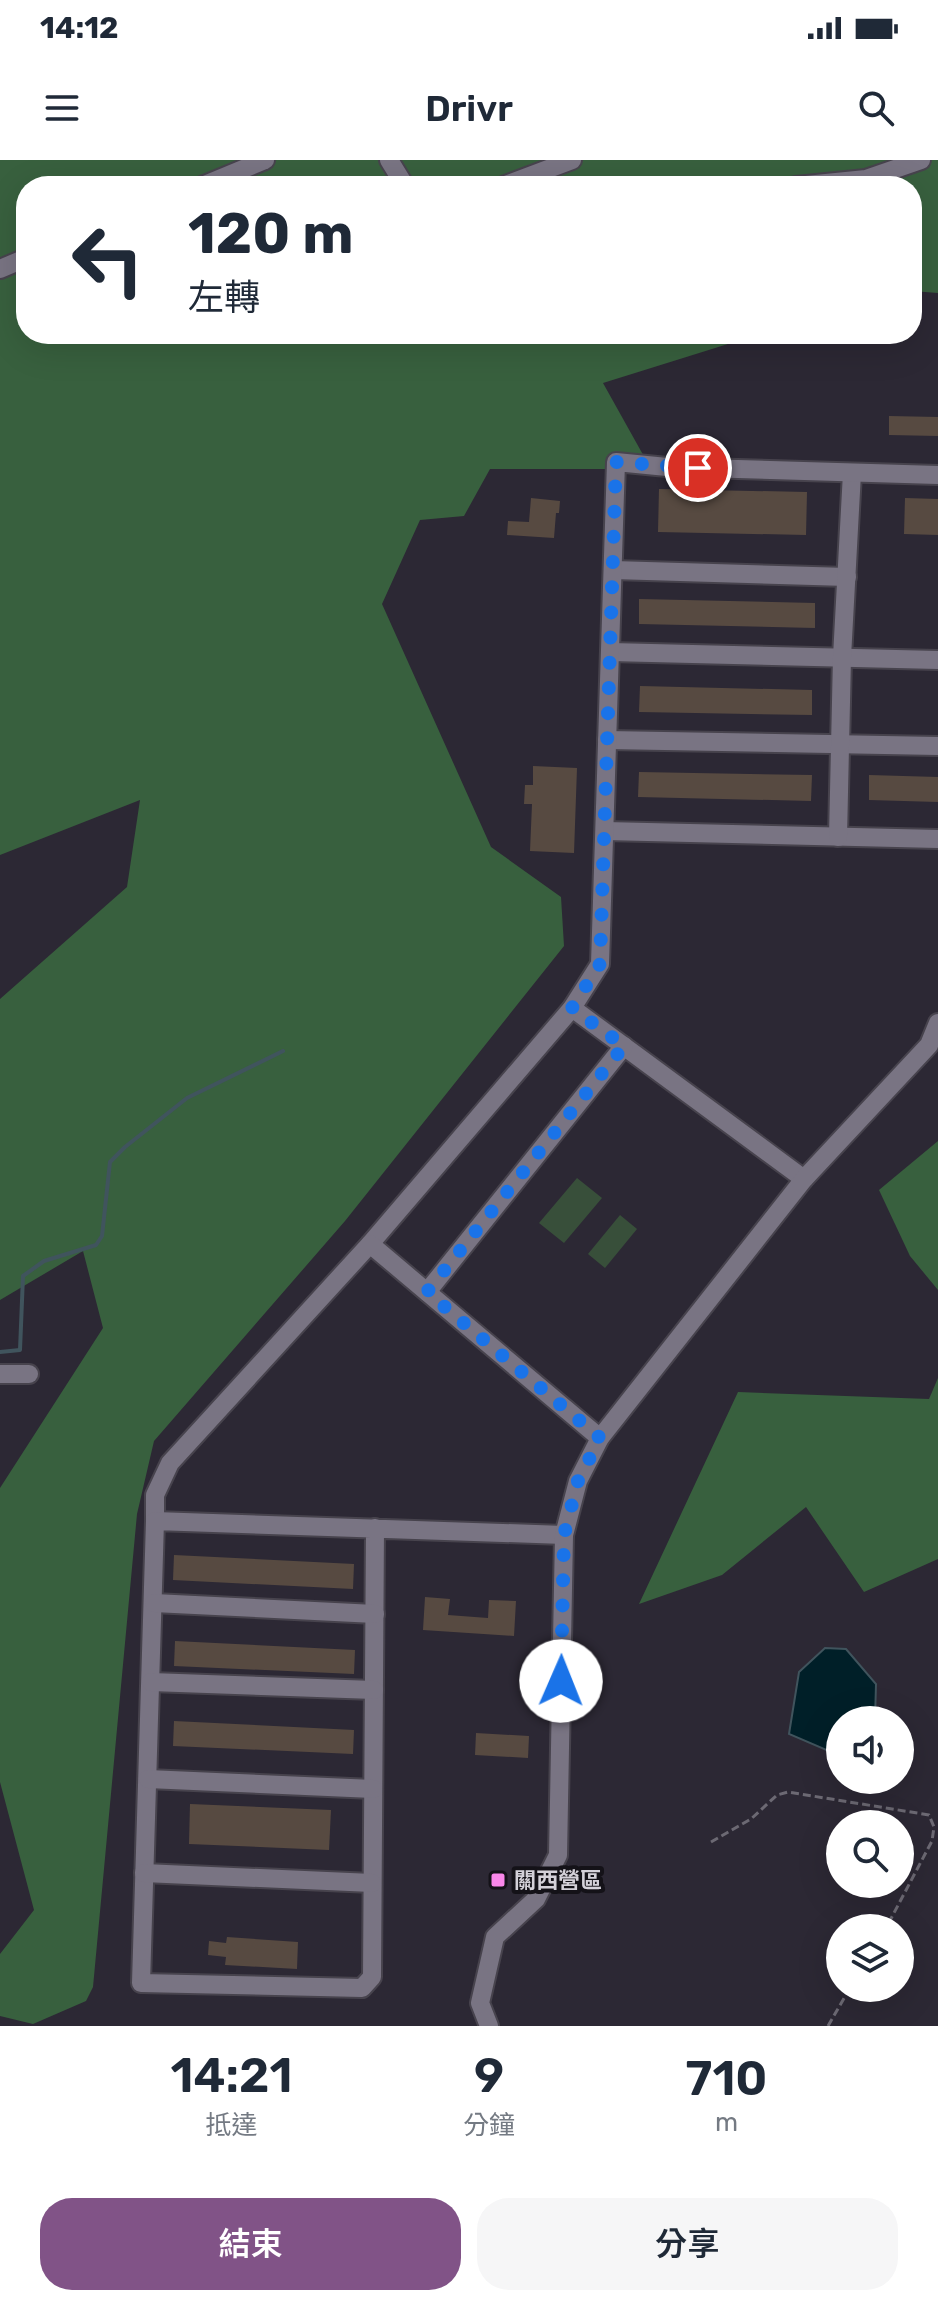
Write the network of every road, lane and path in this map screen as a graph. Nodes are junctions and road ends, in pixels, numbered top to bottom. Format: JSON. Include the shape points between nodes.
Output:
{"nodes":[{"id":1,"x":265,"y":160,"type":"edge"},
{"id":2,"x":572,"y":160,"type":"edge"},
{"id":3,"x":921,"y":160,"type":"edge"},
{"id":4,"x":226,"y":176,"type":"edge"},
{"id":5,"x":530,"y":176,"type":"edge"},
{"id":6,"x":875,"y":176,"type":"edge"},
{"id":7,"x":852,"y":473,"type":"junction"},
{"id":8,"x":938,"y":475,"type":"edge"},
{"id":9,"x":613,"y":570,"type":"junction"},
{"id":10,"x":847,"y":577,"type":"junction"},
{"id":11,"x":610,"y":652,"type":"junction"},
{"id":12,"x":842,"y":657,"type":"junction"},
{"id":13,"x":938,"y":660,"type":"edge"},
{"id":14,"x":607,"y":740,"type":"junction"},
{"id":15,"x":841,"y":745,"type":"junction"},
{"id":16,"x":938,"y":746,"type":"edge"},
{"id":17,"x":605,"y":831,"type":"junction"},
{"id":18,"x":838,"y":837,"type":"junction"},
{"id":19,"x":938,"y":839,"type":"edge"},
{"id":20,"x":572,"y":1008,"type":"junction"},
{"id":21,"x":938,"y":1023,"type":"edge"},
{"id":22,"x":624,"y":1046,"type":"junction"},
{"id":23,"x":804,"y":1179,"type":"junction"},
{"id":24,"x":370,"y":1244,"type":"junction"},
{"id":25,"x":427,"y":1292,"type":"junction"},
{"id":26,"x":0,"y":1374,"type":"edge"},
{"id":27,"x":29,"y":1374,"type":"dead end"},
{"id":28,"x":600,"y":1438,"type":"junction"},
{"id":29,"x":155,"y":1521,"type":"junction"},
{"id":30,"x":375,"y":1528,"type":"junction"},
{"id":31,"x":564,"y":1535,"type":"junction"},
{"id":32,"x":154,"y":1603,"type":"junction"},
{"id":33,"x":375,"y":1614,"type":"junction"},
{"id":34,"x":151,"y":1682,"type":"junction"},
{"id":35,"x":374,"y":1690,"type":"junction"},
{"id":36,"x":148,"y":1779,"type":"junction"},
{"id":37,"x":373,"y":1789,"type":"junction"},
{"id":38,"x":711,"y":1842,"type":"dead end"},
{"id":39,"x":144,"y":1873,"type":"junction"},
{"id":40,"x":372,"y":1883,"type":"junction"},
{"id":41,"x":893,"y":1914,"type":"edge"},
{"id":42,"x":842,"y":2002,"type":"edge"},
{"id":43,"x":489,"y":2026,"type":"edge"},
{"id":44,"x":828,"y":2026,"type":"edge"}],
"edges":[{"from":1,"to":4,"type":"street"},
{"from":2,"to":5,"type":"street"},
{"from":3,"to":6,"type":"street"},
{"from":7,"to":8,"type":"street"},
{"from":7,"to":9,"type":"street","via":[[616,462]]},
{"from":7,"to":10,"type":"street"},
{"from":9,"to":10,"type":"street"},
{"from":9,"to":11,"type":"street"},
{"from":10,"to":12,"type":"street"},
{"from":11,"to":12,"type":"street"},
{"from":11,"to":14,"type":"street"},
{"from":12,"to":13,"type":"street"},
{"from":12,"to":15,"type":"street"},
{"from":14,"to":15,"type":"street"},
{"from":14,"to":17,"type":"street"},
{"from":15,"to":16,"type":"street"},
{"from":15,"to":18,"type":"street"},
{"from":17,"to":18,"type":"street"},
{"from":17,"to":20,"type":"street","via":[[600,964]]},
{"from":18,"to":19,"type":"street"},
{"from":20,"to":22,"type":"street"},
{"from":20,"to":24,"type":"street"},
{"from":21,"to":23,"type":"street","via":[[929,1045]]},
{"from":22,"to":23,"type":"street"},
{"from":22,"to":25,"type":"street"},
{"from":23,"to":28,"type":"street"},
{"from":24,"to":25,"type":"street"},
{"from":24,"to":29,"type":"street","via":[[170,1463],[155,1495]]},
{"from":25,"to":28,"type":"street"},
{"from":26,"to":27,"type":"street"},
{"from":28,"to":31,"type":"street","via":[[578,1481]]},
{"from":29,"to":30,"type":"street"},
{"from":29,"to":32,"type":"street"},
{"from":30,"to":31,"type":"street"},
{"from":30,"to":33,"type":"street"},
{"from":31,"to":43,"type":"street","via":[[558,1855],[536,1899],[495,1937],[480,2003]]},
{"from":32,"to":33,"type":"street"},
{"from":32,"to":34,"type":"street"},
{"from":33,"to":35,"type":"street"},
{"from":34,"to":35,"type":"street"},
{"from":34,"to":36,"type":"street"},
{"from":35,"to":37,"type":"street"},
{"from":36,"to":37,"type":"street"},
{"from":36,"to":39,"type":"street"},
{"from":37,"to":40,"type":"street"},
{"from":38,"to":41,"type":"path","via":[[788,1792],[929,1815],[932,1841]]},
{"from":39,"to":40,"type":"street"},
{"from":39,"to":40,"type":"street","via":[[141,1983],[362,1988],[372,1977]]},
{"from":42,"to":44,"type":"path"}]}
